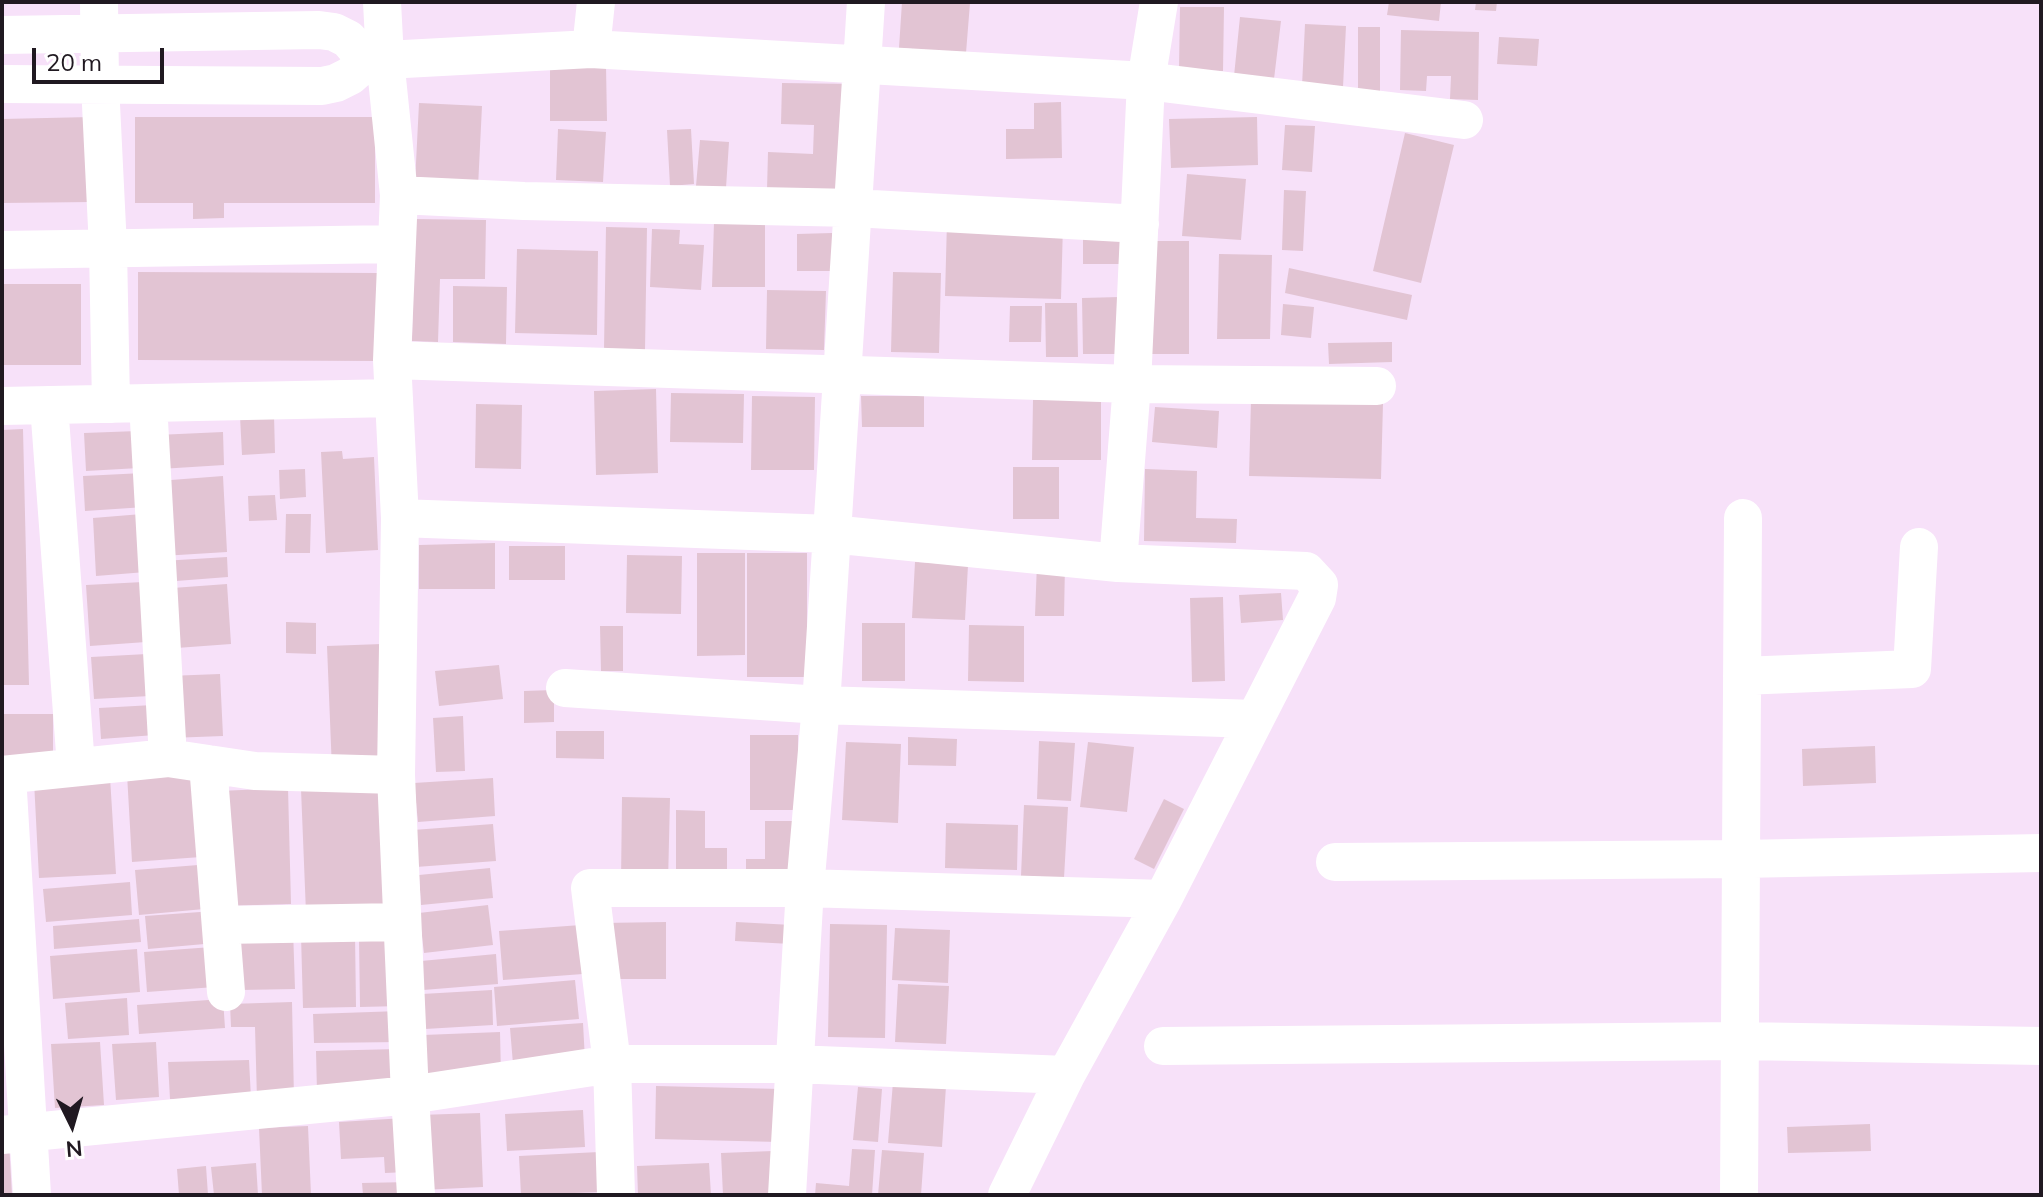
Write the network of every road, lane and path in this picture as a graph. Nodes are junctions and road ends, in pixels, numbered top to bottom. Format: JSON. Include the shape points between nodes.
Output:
{"nodes":[{"id":1,"x":382,"y":2,"type":"edge"},
{"id":2,"x":596,"y":2,"type":"edge"},
{"id":3,"x":866,"y":2,"type":"edge"},
{"id":4,"x":1159,"y":2,"type":"edge"},
{"id":5,"x":99,"y":18,"type":"edge"},
{"id":6,"x":2,"y":35,"type":"edge"},
{"id":7,"x":591,"y":49,"type":"junction"},
{"id":8,"x":376,"y":60,"type":"junction"},
{"id":9,"x":862,"y":65,"type":"junction"},
{"id":10,"x":1146,"y":81,"type":"junction"},
{"id":11,"x":2,"y":84,"type":"edge"},
{"id":12,"x":100,"y":84,"type":"junction"},
{"id":13,"x":1464,"y":120,"type":"dead end"},
{"id":14,"x":399,"y":195,"type":"junction"},
{"id":15,"x":854,"y":208,"type":"junction"},
{"id":16,"x":1140,"y":224,"type":"junction"},
{"id":17,"x":396,"y":244,"type":"junction"},
{"id":18,"x":108,"y":248,"type":"junction"},
{"id":19,"x":2,"y":250,"type":"edge"},
{"id":20,"x":392,"y":360,"type":"junction"},
{"id":21,"x":841,"y":375,"type":"junction"},
{"id":22,"x":1132,"y":384,"type":"junction"},
{"id":23,"x":1377,"y":386,"type":"dead end"},
{"id":24,"x":394,"y":398,"type":"junction"},
{"id":25,"x":148,"y":403,"type":"junction"},
{"id":26,"x":111,"y":404,"type":"junction"},
{"id":27,"x":49,"y":405,"type":"junction"},
{"id":28,"x":2,"y":406,"type":"edge"},
{"id":29,"x":400,"y":518,"type":"junction"},
{"id":30,"x":1743,"y":518,"type":"dead end"},
{"id":31,"x":831,"y":534,"type":"junction"},
{"id":32,"x":1919,"y":547,"type":"dead end"},
{"id":33,"x":1118,"y":563,"type":"junction"},
{"id":34,"x":1742,"y":676,"type":"junction"},
{"id":35,"x":565,"y":688,"type":"dead end"},
{"id":36,"x":821,"y":705,"type":"junction"},
{"id":37,"x":1255,"y":719,"type":"junction"},
{"id":38,"x":168,"y":758,"type":"junction"},
{"id":39,"x":208,"y":764,"type":"junction"},
{"id":40,"x":76,"y":766,"type":"junction"},
{"id":41,"x":4,"y":775,"type":"edge"},
{"id":42,"x":396,"y":775,"type":"junction"},
{"id":43,"x":2041,"y":853,"type":"edge"},
{"id":44,"x":1741,"y":859,"type":"junction"},
{"id":45,"x":1335,"y":862,"type":"dead end"},
{"id":46,"x":805,"y":888,"type":"junction"},
{"id":47,"x":1163,"y":899,"type":"junction"},
{"id":48,"x":402,"y":922,"type":"junction"},
{"id":49,"x":221,"y":925,"type":"junction"},
{"id":50,"x":226,"y":992,"type":"dead end"},
{"id":51,"x":1740,"y":1041,"type":"junction"},
{"id":52,"x":1163,"y":1046,"type":"dead end"},
{"id":53,"x":2041,"y":1046,"type":"edge"},
{"id":54,"x":612,"y":1064,"type":"junction"},
{"id":55,"x":794,"y":1064,"type":"junction"},
{"id":56,"x":1066,"y":1075,"type":"junction"},
{"id":57,"x":410,"y":1095,"type":"junction"},
{"id":58,"x":15,"y":1134,"type":"edge"},
{"id":59,"x":32,"y":1195,"type":"edge"},
{"id":60,"x":416,"y":1195,"type":"edge"},
{"id":61,"x":616,"y":1195,"type":"edge"},
{"id":62,"x":787,"y":1195,"type":"edge"},
{"id":63,"x":1007,"y":1195,"type":"edge"},
{"id":64,"x":1739,"y":1195,"type":"edge"}],
"edges":[{"from":1,"to":8,"type":"street"},
{"from":2,"to":7,"type":"street"},
{"from":3,"to":9,"type":"street"},
{"from":4,"to":10,"type":"street"},
{"from":5,"to":6,"type":"street"},
{"from":5,"to":8,"type":"street","via":[[334,32]]},
{"from":5,"to":12,"type":"street"},
{"from":7,"to":8,"type":"street"},
{"from":7,"to":9,"type":"street"},
{"from":8,"to":12,"type":"street","via":[[322,86]]},
{"from":8,"to":14,"type":"street"},
{"from":9,"to":10,"type":"street"},
{"from":9,"to":15,"type":"street"},
{"from":10,"to":13,"type":"street"},
{"from":10,"to":16,"type":"street"},
{"from":11,"to":12,"type":"street"},
{"from":12,"to":18,"type":"street"},
{"from":14,"to":15,"type":"street"},
{"from":14,"to":17,"type":"street"},
{"from":15,"to":16,"type":"street"},
{"from":15,"to":21,"type":"street"},
{"from":16,"to":22,"type":"street"},
{"from":17,"to":18,"type":"street"},
{"from":17,"to":20,"type":"street"},
{"from":18,"to":19,"type":"street"},
{"from":18,"to":26,"type":"street"},
{"from":20,"to":21,"type":"street"},
{"from":20,"to":24,"type":"street"},
{"from":21,"to":22,"type":"street"},
{"from":21,"to":31,"type":"street"},
{"from":22,"to":23,"type":"street"},
{"from":22,"to":33,"type":"street"},
{"from":24,"to":25,"type":"street"},
{"from":24,"to":29,"type":"street"},
{"from":25,"to":26,"type":"street"},
{"from":25,"to":38,"type":"street"},
{"from":26,"to":27,"type":"street"},
{"from":27,"to":28,"type":"street"},
{"from":27,"to":40,"type":"street"},
{"from":29,"to":31,"type":"street"},
{"from":29,"to":42,"type":"street"},
{"from":30,"to":34,"type":"street"},
{"from":31,"to":33,"type":"street"},
{"from":31,"to":36,"type":"street"},
{"from":32,"to":34,"type":"street","via":[[1912,669]]},
{"from":33,"to":37,"type":"street","via":[[1306,571],[1319,585]]},
{"from":34,"to":44,"type":"street"},
{"from":35,"to":36,"type":"street"},
{"from":36,"to":37,"type":"street"},
{"from":36,"to":46,"type":"street"},
{"from":37,"to":47,"type":"street"},
{"from":38,"to":39,"type":"street"},
{"from":38,"to":40,"type":"street"},
{"from":39,"to":42,"type":"street","via":[[255,771]]},
{"from":39,"to":49,"type":"street"},
{"from":40,"to":41,"type":"street"},
{"from":41,"to":58,"type":"street"},
{"from":42,"to":48,"type":"street"},
{"from":43,"to":44,"type":"street"},
{"from":44,"to":45,"type":"street"},
{"from":44,"to":51,"type":"street"},
{"from":46,"to":47,"type":"street"},
{"from":46,"to":54,"type":"street","via":[[590,888]]},
{"from":46,"to":55,"type":"street"},
{"from":47,"to":56,"type":"street"},
{"from":48,"to":49,"type":"street"},
{"from":48,"to":57,"type":"street"},
{"from":49,"to":50,"type":"street"},
{"from":51,"to":52,"type":"street"},
{"from":51,"to":53,"type":"street"},
{"from":51,"to":64,"type":"street"},
{"from":54,"to":55,"type":"street"},
{"from":54,"to":57,"type":"street"},
{"from":54,"to":61,"type":"street"},
{"from":55,"to":56,"type":"street"},
{"from":55,"to":62,"type":"street"},
{"from":56,"to":63,"type":"street"},
{"from":57,"to":58,"type":"street"},
{"from":57,"to":60,"type":"street"},
{"from":58,"to":59,"type":"street"}]}
